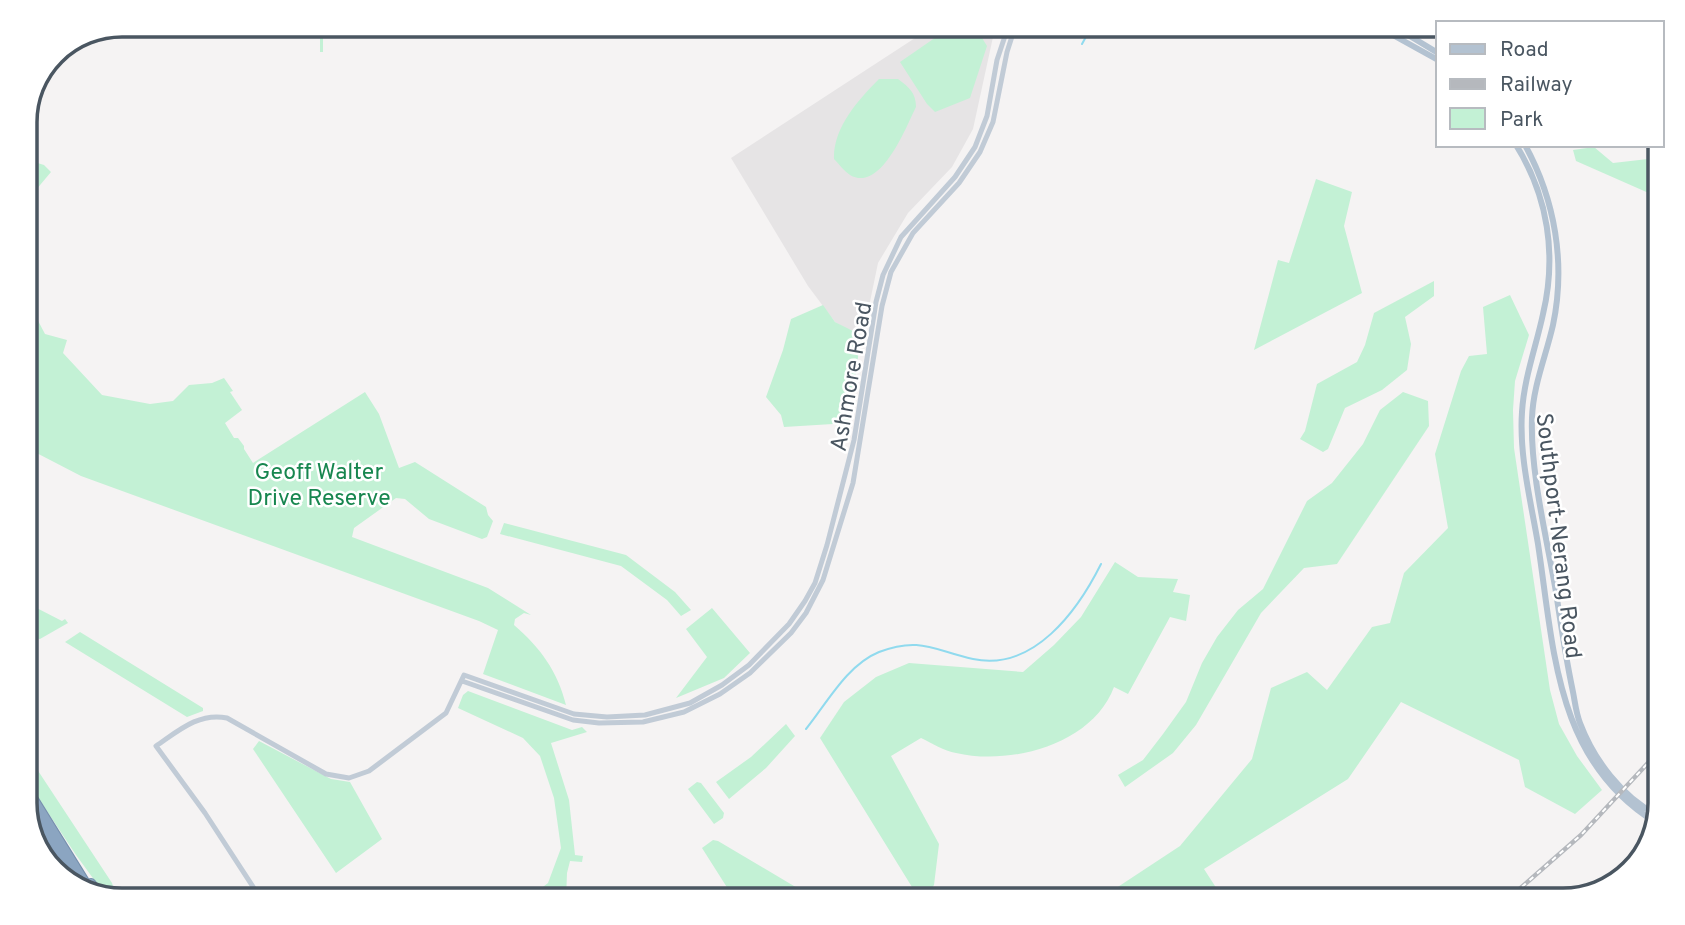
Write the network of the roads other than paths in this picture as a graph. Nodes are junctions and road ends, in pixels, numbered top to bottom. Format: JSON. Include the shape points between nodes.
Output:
{"nodes":[{"id":1,"x":1005,"y":37,"type":"edge"},
{"id":2,"x":1012,"y":37,"type":"edge"},
{"id":3,"x":1396,"y":37,"type":"edge"},
{"id":4,"x":1412,"y":37,"type":"edge"},
{"id":5,"x":1436,"y":51,"type":"edge"},
{"id":6,"x":1436,"y":59,"type":"edge"},
{"id":7,"x":1517,"y":147,"type":"edge"},
{"id":8,"x":1526,"y":147,"type":"edge"},
{"id":9,"x":691,"y":706,"type":"junction"},
{"id":10,"x":37,"y":804,"type":"edge"},
{"id":11,"x":1648,"y":809,"type":"edge"},
{"id":12,"x":1647,"y":816,"type":"edge"},
{"id":13,"x":38,"y":817,"type":"edge"},
{"id":14,"x":71,"y":871,"type":"edge"},
{"id":15,"x":79,"y":871,"type":"junction"},
{"id":16,"x":84,"y":879,"type":"edge"},
{"id":17,"x":91,"y":882,"type":"edge"},
{"id":18,"x":250,"y":888,"type":"edge"}],
"edges":[{"from":1,"to":9,"type":"main road","name":"Ashmore Road","via":[[988,116],[975,147],[955,177],[901,237],[883,275],[854,440],[815,583],[789,624],[749,665]]},
{"from":2,"to":9,"type":"main road","name":"Ashmore Road","via":[[993,122],[980,152],[959,183],[909,238],[887,285],[853,483],[819,591],[799,623],[760,664],[731,688]]},
{"from":3,"to":6,"type":"main road"},
{"from":4,"to":5,"type":"main road"},
{"from":7,"to":12,"type":"main road","name":"Southport-Nerang Road","via":[[1537,188],[1550,243],[1549,285],[1526,377],[1521,420],[1558,681],[1576,732],[1594,764],[1624,799]]},
{"from":8,"to":11,"type":"main road","name":"Southport-Nerang Road","via":[[1545,188],[1556,236],[1556,307],[1536,388],[1531,440],[1564,650],[1580,722],[1594,751],[1615,780]]},
{"from":9,"to":18,"type":"main road","via":[[638,716],[574,714],[463,678],[446,713],[374,767],[356,777],[341,778],[326,774],[232,720],[197,720],[156,746],[205,813]]},
{"from":10,"to":15,"type":"highway"},
{"from":13,"to":14,"type":"highway"},
{"from":15,"to":16,"type":"highway"},
{"from":15,"to":17,"type":"highway"}]}
